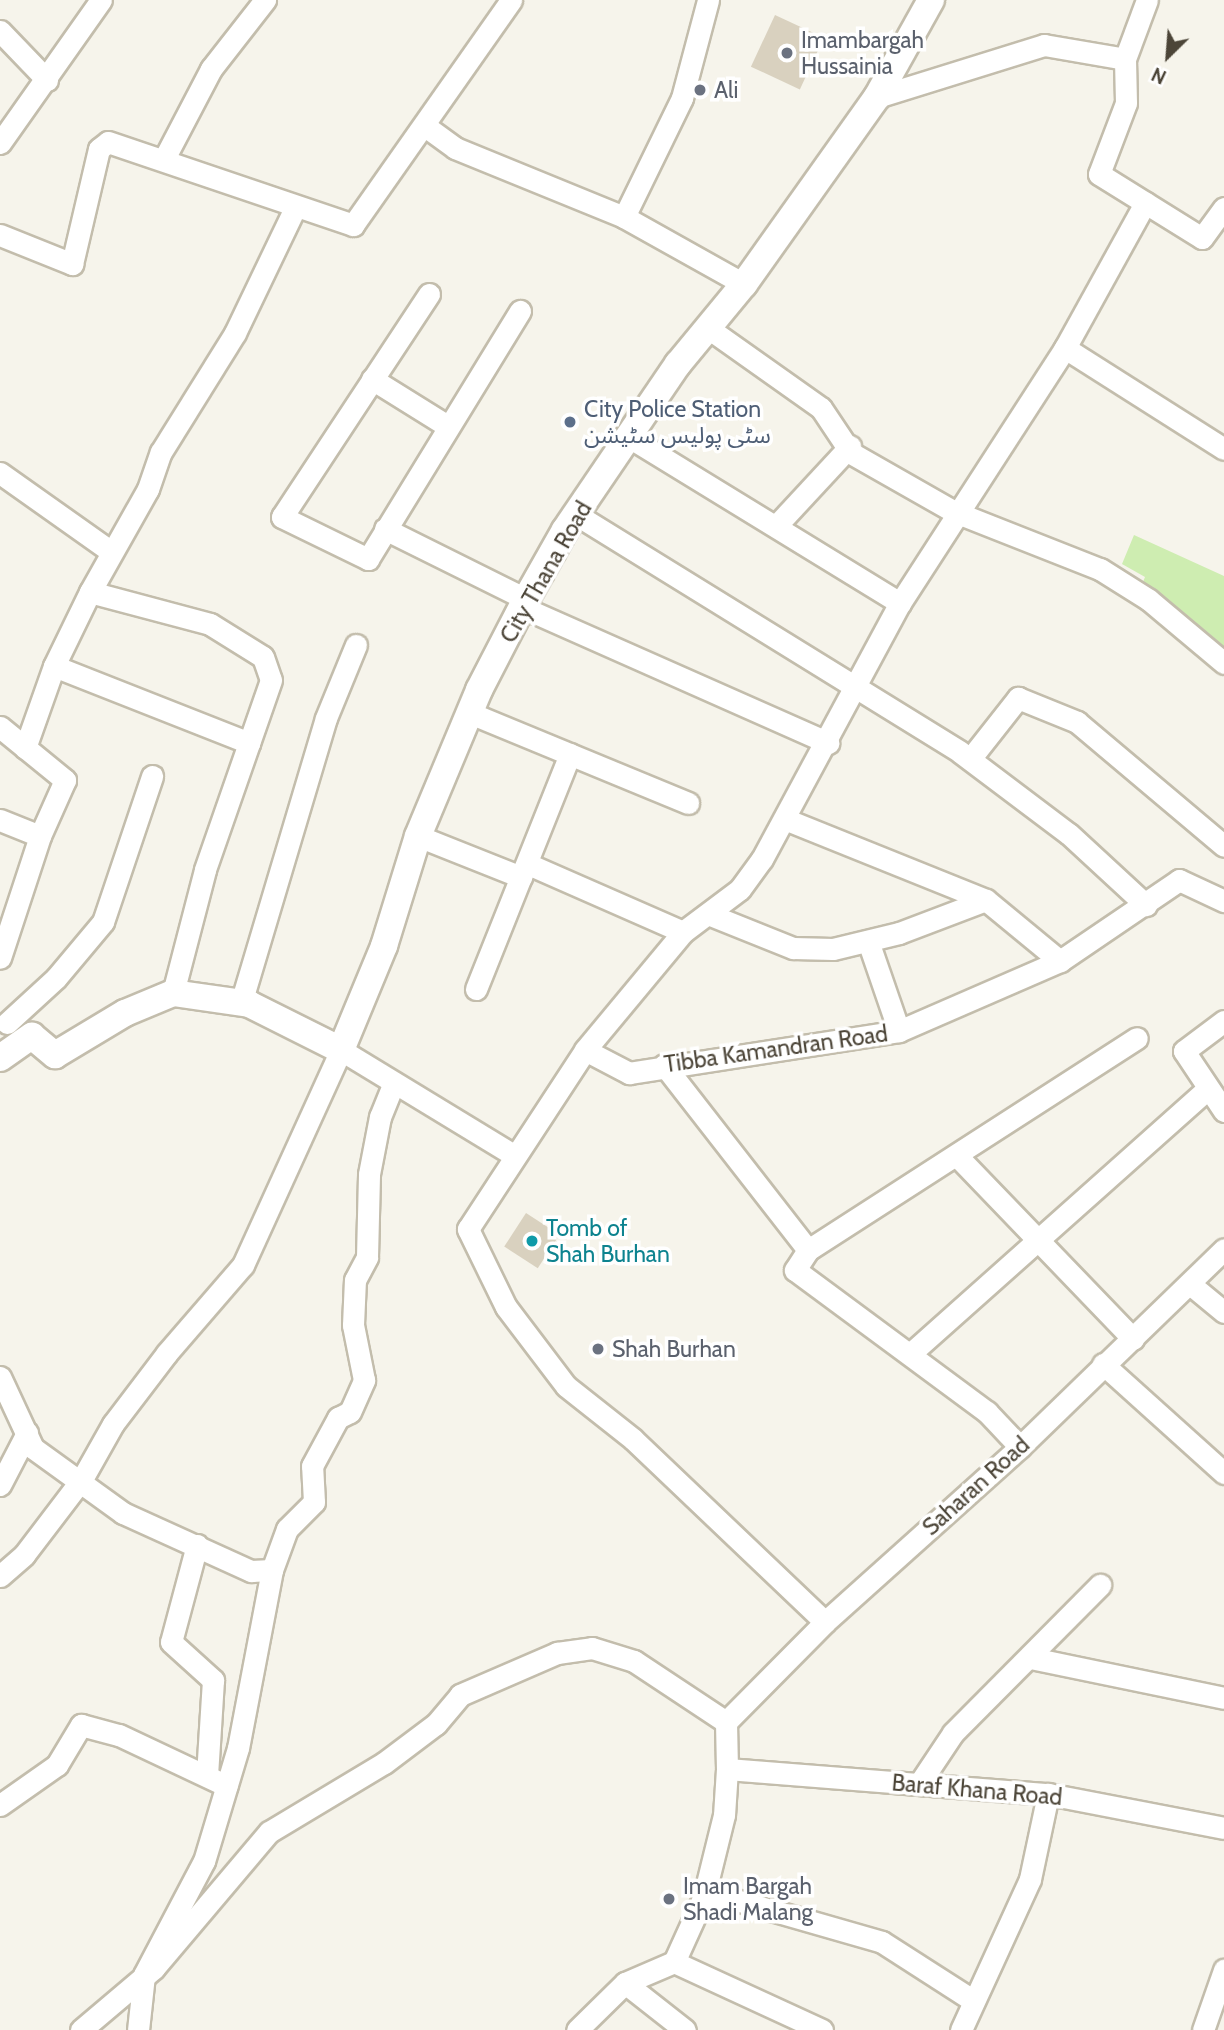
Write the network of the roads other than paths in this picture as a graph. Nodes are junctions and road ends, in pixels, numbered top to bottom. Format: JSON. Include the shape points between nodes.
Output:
{"nodes":[{"id":1,"x":102,"y":0,"type":"edge"},
{"id":2,"x":265,"y":0,"type":"edge"},
{"id":3,"x":510,"y":0,"type":"edge"},
{"id":4,"x":708,"y":0,"type":"edge"},
{"id":5,"x":931,"y":0,"type":"edge"},
{"id":6,"x":1147,"y":0,"type":"edge"},
{"id":7,"x":0,"y":31,"type":"edge"},
{"id":8,"x":1125,"y":59,"type":"junction"},
{"id":9,"x":47,"y":80,"type":"junction"},
{"id":10,"x":877,"y":97,"type":"junction"},
{"id":11,"x":425,"y":126,"type":"junction"},
{"id":12,"x":0,"y":143,"type":"edge"},
{"id":13,"x":164,"y":159,"type":"junction"},
{"id":14,"x":1145,"y":202,"type":"junction"},
{"id":15,"x":295,"y":208,"type":"junction"},
{"id":16,"x":1224,"y":208,"type":"edge"},
{"id":17,"x":624,"y":217,"type":"junction"},
{"id":18,"x":0,"y":235,"type":"edge"},
{"id":19,"x":744,"y":284,"type":"junction"},
{"id":20,"x":429,"y":294,"type":"dead end"},
{"id":21,"x":520,"y":310,"type":"dead end"},
{"id":22,"x":708,"y":327,"type":"junction"},
{"id":23,"x":1065,"y":348,"type":"junction"},
{"id":24,"x":372,"y":379,"type":"junction"},
{"id":25,"x":446,"y":425,"type":"junction"},
{"id":26,"x":629,"y":438,"type":"junction"},
{"id":27,"x":850,"y":446,"type":"junction"},
{"id":28,"x":1224,"y":448,"type":"edge"},
{"id":29,"x":0,"y":473,"type":"edge"},
{"id":30,"x":955,"y":512,"type":"junction"},
{"id":31,"x":577,"y":514,"type":"junction"},
{"id":32,"x":776,"y":526,"type":"junction"},
{"id":33,"x":385,"y":529,"type":"junction"},
{"id":34,"x":110,"y":551,"type":"junction"},
{"id":35,"x":90,"y":592,"type":"junction"},
{"id":36,"x":525,"y":603,"type":"junction"},
{"id":37,"x":900,"y":603,"type":"junction"},
{"id":38,"x":356,"y":645,"type":"dead end"},
{"id":39,"x":1224,"y":663,"type":"edge"},
{"id":40,"x":54,"y":666,"type":"junction"},
{"id":41,"x":858,"y":687,"type":"junction"},
{"id":42,"x":470,"y":713,"type":"junction"},
{"id":43,"x":0,"y":727,"type":"edge"},
{"id":44,"x":249,"y":743,"type":"junction"},
{"id":45,"x":828,"y":743,"type":"junction"},
{"id":46,"x":25,"y":748,"type":"junction"},
{"id":47,"x":570,"y":754,"type":"junction"},
{"id":48,"x":970,"y":759,"type":"junction"},
{"id":49,"x":152,"y":775,"type":"dead end"},
{"id":50,"x":688,"y":803,"type":"dead end"},
{"id":51,"x":0,"y":820,"type":"edge"},
{"id":52,"x":787,"y":820,"type":"junction"},
{"id":53,"x":40,"y":836,"type":"junction"},
{"id":54,"x":418,"y":836,"type":"junction"},
{"id":55,"x":1224,"y":846,"type":"edge"},
{"id":56,"x":524,"y":871,"type":"junction"},
{"id":57,"x":1222,"y":897,"type":"edge"},
{"id":58,"x":986,"y":900,"type":"junction"},
{"id":59,"x":1146,"y":905,"type":"junction"},
{"id":60,"x":708,"y":914,"type":"junction"},
{"id":61,"x":683,"y":932,"type":"junction"},
{"id":62,"x":868,"y":940,"type":"junction"},
{"id":63,"x":2,"y":950,"type":"edge"},
{"id":64,"x":1060,"y":961,"type":"junction"},
{"id":65,"x":475,"y":989,"type":"dead end"},
{"id":66,"x":173,"y":993,"type":"junction"},
{"id":67,"x":241,"y":1003,"type":"junction"},
{"id":68,"x":3,"y":1017,"type":"edge"},
{"id":69,"x":1224,"y":1020,"type":"edge"},
{"id":70,"x":899,"y":1031,"type":"junction"},
{"id":71,"x":32,"y":1036,"type":"junction"},
{"id":72,"x":1137,"y":1038,"type":"dead end"},
{"id":73,"x":341,"y":1050,"type":"junction"},
{"id":74,"x":585,"y":1050,"type":"junction"},
{"id":75,"x":0,"y":1058,"type":"edge"},
{"id":76,"x":664,"y":1065,"type":"junction"},
{"id":77,"x":394,"y":1083,"type":"junction"},
{"id":78,"x":1206,"y":1090,"type":"junction"},
{"id":79,"x":1224,"y":1111,"type":"edge"},
{"id":80,"x":512,"y":1154,"type":"junction"},
{"id":81,"x":959,"y":1158,"type":"junction"},
{"id":82,"x":1036,"y":1241,"type":"junction"},
{"id":83,"x":1224,"y":1249,"type":"edge"},
{"id":84,"x":808,"y":1250,"type":"junction"},
{"id":85,"x":1191,"y":1284,"type":"junction"},
{"id":86,"x":1224,"y":1312,"type":"edge"},
{"id":87,"x":1133,"y":1339,"type":"junction"},
{"id":88,"x":910,"y":1354,"type":"junction"},
{"id":89,"x":1103,"y":1364,"type":"junction"},
{"id":90,"x":0,"y":1377,"type":"edge"},
{"id":91,"x":27,"y":1433,"type":"junction"},
{"id":92,"x":1020,"y":1447,"type":"junction"},
{"id":93,"x":1224,"y":1473,"type":"edge"},
{"id":94,"x":82,"y":1479,"type":"junction"},
{"id":95,"x":0,"y":1485,"type":"edge"},
{"id":96,"x":197,"y":1545,"type":"junction"},
{"id":97,"x":272,"y":1570,"type":"junction"},
{"id":98,"x":0,"y":1576,"type":"edge"},
{"id":99,"x":1100,"y":1586,"type":"dead end"},
{"id":100,"x":824,"y":1622,"type":"junction"},
{"id":101,"x":1031,"y":1658,"type":"junction"},
{"id":102,"x":1224,"y":1698,"type":"edge"},
{"id":103,"x":726,"y":1722,"type":"junction"},
{"id":104,"x":727,"y":1769,"type":"junction"},
{"id":105,"x":207,"y":1776,"type":"junction"},
{"id":106,"x":919,"y":1784,"type":"junction"},
{"id":107,"x":226,"y":1786,"type":"junction"},
{"id":108,"x":1048,"y":1794,"type":"junction"},
{"id":109,"x":0,"y":1805,"type":"edge"},
{"id":110,"x":1224,"y":1828,"type":"edge"},
{"id":111,"x":704,"y":1896,"type":"junction"},
{"id":112,"x":674,"y":1962,"type":"junction"},
{"id":113,"x":1224,"y":1970,"type":"edge"},
{"id":114,"x":145,"y":1975,"type":"junction"},
{"id":115,"x":625,"y":1983,"type":"junction"},
{"id":116,"x":974,"y":2001,"type":"junction"},
{"id":117,"x":81,"y":2030,"type":"edge"},
{"id":118,"x":138,"y":2030,"type":"edge"},
{"id":119,"x":577,"y":2030,"type":"edge"},
{"id":120,"x":685,"y":2030,"type":"edge"},
{"id":121,"x":822,"y":2030,"type":"edge"},
{"id":122,"x":961,"y":2030,"type":"edge"},
{"id":123,"x":1203,"y":2030,"type":"edge"}],
"edges":[{"from":1,"to":9,"type":"street"},
{"from":2,"to":13,"type":"street","via":[[211,69]]},
{"from":3,"to":11,"type":"street"},
{"from":4,"to":17,"type":"street","via":[[682,99]]},
{"from":5,"to":10,"type":"street","name":"City Thana Road"},
{"from":6,"to":8,"type":"street"},
{"from":7,"to":9,"type":"street"},
{"from":8,"to":10,"type":"street","via":[[1044,45]]},
{"from":8,"to":14,"type":"street","via":[[1126,103],[1099,174]]},
{"from":9,"to":12,"type":"street"},
{"from":10,"to":19,"type":"street","name":"City Thana Road"},
{"from":11,"to":15,"type":"street","via":[[353,225]]},
{"from":11,"to":17,"type":"street","via":[[455,148]]},
{"from":13,"to":15,"type":"street"},
{"from":13,"to":18,"type":"street","via":[[103,143],[72,264]]},
{"from":14,"to":16,"type":"street","via":[[1202,238]]},
{"from":14,"to":23,"type":"street"},
{"from":15,"to":34,"type":"street","via":[[235,333],[161,452],[148,489]]},
{"from":17,"to":19,"type":"street"},
{"from":19,"to":22,"type":"street","name":"City Thana Road"},
{"from":20,"to":24,"type":"street"},
{"from":21,"to":25,"type":"street"},
{"from":22,"to":26,"type":"street","name":"City Thana Road"},
{"from":22,"to":27,"type":"street","via":[[821,408]]},
{"from":23,"to":28,"type":"street"},
{"from":23,"to":30,"type":"street"},
{"from":24,"to":25,"type":"street"},
{"from":24,"to":33,"type":"street","via":[[282,517],[368,559]]},
{"from":25,"to":33,"type":"street"},
{"from":26,"to":31,"type":"street","name":"City Thana Road"},
{"from":26,"to":32,"type":"street"},
{"from":27,"to":30,"type":"street","via":[[851,453]]},
{"from":27,"to":32,"type":"street"},
{"from":29,"to":34,"type":"street"},
{"from":30,"to":37,"type":"street"},
{"from":30,"to":39,"type":"street","via":[[1100,569],[1149,600]]},
{"from":31,"to":36,"type":"street","name":"City Thana Road"},
{"from":31,"to":41,"type":"street"},
{"from":32,"to":37,"type":"street"},
{"from":33,"to":36,"type":"street"},
{"from":34,"to":35,"type":"street"},
{"from":35,"to":40,"type":"street"},
{"from":35,"to":44,"type":"street","via":[[210,624],[263,657],[271,680]]},
{"from":36,"to":42,"type":"street","name":"City Thana Road"},
{"from":36,"to":45,"type":"street"},
{"from":37,"to":41,"type":"street"},
{"from":38,"to":67,"type":"street","via":[[326,718]]},
{"from":40,"to":44,"type":"street"},
{"from":40,"to":46,"type":"street"},
{"from":41,"to":45,"type":"street"},
{"from":41,"to":48,"type":"street"},
{"from":42,"to":47,"type":"street"},
{"from":42,"to":54,"type":"street","name":"City Thana Road"},
{"from":43,"to":46,"type":"street"},
{"from":44,"to":66,"type":"street","via":[[205,870]]},
{"from":45,"to":52,"type":"street"},
{"from":46,"to":53,"type":"street","via":[[65,780]]},
{"from":47,"to":50,"type":"street"},
{"from":47,"to":56,"type":"street"},
{"from":48,"to":55,"type":"street","via":[[1018,698],[1077,722]]},
{"from":48,"to":59,"type":"street","via":[[1069,834]]},
{"from":49,"to":68,"type":"street","via":[[103,922],[56,978]]},
{"from":51,"to":53,"type":"street"},
{"from":52,"to":58,"type":"street"},
{"from":52,"to":60,"type":"street","via":[[740,889]]},
{"from":53,"to":63,"type":"street"},
{"from":54,"to":56,"type":"street"},
{"from":54,"to":73,"type":"street","name":"City Thana Road","via":[[384,946]]},
{"from":56,"to":61,"type":"street"},
{"from":56,"to":65,"type":"street"},
{"from":57,"to":59,"type":"street","name":"Tibba Kamandran Road","via":[[1180,880]]},
{"from":58,"to":62,"type":"street"},
{"from":58,"to":64,"type":"street"},
{"from":59,"to":64,"type":"street","name":"Tibba Kamandran Road"},
{"from":60,"to":61,"type":"street"},
{"from":60,"to":62,"type":"street","via":[[793,948],[833,949]]},
{"from":61,"to":74,"type":"street"},
{"from":62,"to":70,"type":"street"},
{"from":64,"to":70,"type":"street","name":"Tibba Kamandran Road"},
{"from":66,"to":67,"type":"street"},
{"from":66,"to":71,"type":"street","via":[[124,1013],[55,1055]]},
{"from":67,"to":73,"type":"street"},
{"from":68,"to":71,"type":"street"},
{"from":69,"to":78,"type":"street","via":[[1184,1051]]},
{"from":70,"to":76,"type":"street","name":"Tibba Kamandran Road"},
{"from":71,"to":75,"type":"street"},
{"from":72,"to":81,"type":"street"},
{"from":73,"to":77,"type":"street"},
{"from":73,"to":94,"type":"street","via":[[243,1265],[204,1306],[113,1424]]},
{"from":74,"to":76,"type":"street","name":"Tibba Kamandran Road","via":[[629,1073]]},
{"from":74,"to":80,"type":"street"},
{"from":76,"to":84,"type":"street"},
{"from":77,"to":80,"type":"street"},
{"from":77,"to":97,"type":"street","via":[[380,1117],[369,1174],[367,1257],[355,1280],[353,1325],[364,1380],[351,1412],[338,1418],[312,1466],[314,1503],[287,1529]]},
{"from":78,"to":79,"type":"street"},
{"from":78,"to":82,"type":"street"},
{"from":80,"to":100,"type":"street","via":[[468,1229],[506,1307],[566,1386],[633,1439]]},
{"from":81,"to":82,"type":"street"},
{"from":81,"to":84,"type":"street"},
{"from":82,"to":87,"type":"street"},
{"from":82,"to":88,"type":"street"},
{"from":83,"to":85,"type":"street","name":"Saharan Road"},
{"from":84,"to":88,"type":"street","via":[[795,1270]]},
{"from":85,"to":86,"type":"street"},
{"from":85,"to":87,"type":"street","name":"Saharan Road"},
{"from":87,"to":89,"type":"street","name":"Saharan Road"},
{"from":88,"to":92,"type":"street","via":[[987,1412]]},
{"from":89,"to":92,"type":"street","name":"Saharan Road"},
{"from":89,"to":93,"type":"street"},
{"from":90,"to":91,"type":"street"},
{"from":91,"to":94,"type":"street","via":[[33,1448]]},
{"from":91,"to":95,"type":"street"},
{"from":92,"to":100,"type":"street","name":"Saharan Road"},
{"from":94,"to":96,"type":"street","via":[[123,1513]]},
{"from":94,"to":98,"type":"street","via":[[24,1555]]},
{"from":96,"to":97,"type":"street","via":[[251,1571]]},
{"from":96,"to":105,"type":"street","via":[[171,1642],[213,1680]]},
{"from":97,"to":107,"type":"street"},
{"from":99,"to":101,"type":"street"},
{"from":100,"to":103,"type":"street","name":"Saharan Road"},
{"from":101,"to":102,"type":"street"},
{"from":101,"to":106,"type":"street","via":[[953,1733]]},
{"from":103,"to":104,"type":"street"},
{"from":103,"to":114,"type":"street","via":[[634,1661],[592,1648],[557,1653],[460,1695],[436,1724],[384,1763],[269,1832]]},
{"from":104,"to":106,"type":"street","name":"Baraf Khana Road"},
{"from":104,"to":111,"type":"street","via":[[724,1815]]},
{"from":105,"to":107,"type":"street"},
{"from":105,"to":109,"type":"street","via":[[119,1735],[81,1725],[57,1765]]},
{"from":106,"to":108,"type":"street","name":"Baraf Khana Road"},
{"from":107,"to":114,"type":"street","via":[[204,1861]]},
{"from":108,"to":110,"type":"street","name":"Baraf Khana Road"},
{"from":108,"to":116,"type":"street","via":[[1030,1879]]},
{"from":111,"to":112,"type":"street"},
{"from":111,"to":116,"type":"street","via":[[722,1896],[882,1941]]},
{"from":112,"to":115,"type":"street"},
{"from":112,"to":121,"type":"street"},
{"from":113,"to":123,"type":"street"},
{"from":114,"to":117,"type":"street"},
{"from":114,"to":118,"type":"street"},
{"from":115,"to":119,"type":"street"},
{"from":115,"to":120,"type":"street","via":[[664,2019]]},
{"from":116,"to":122,"type":"street"}]}
